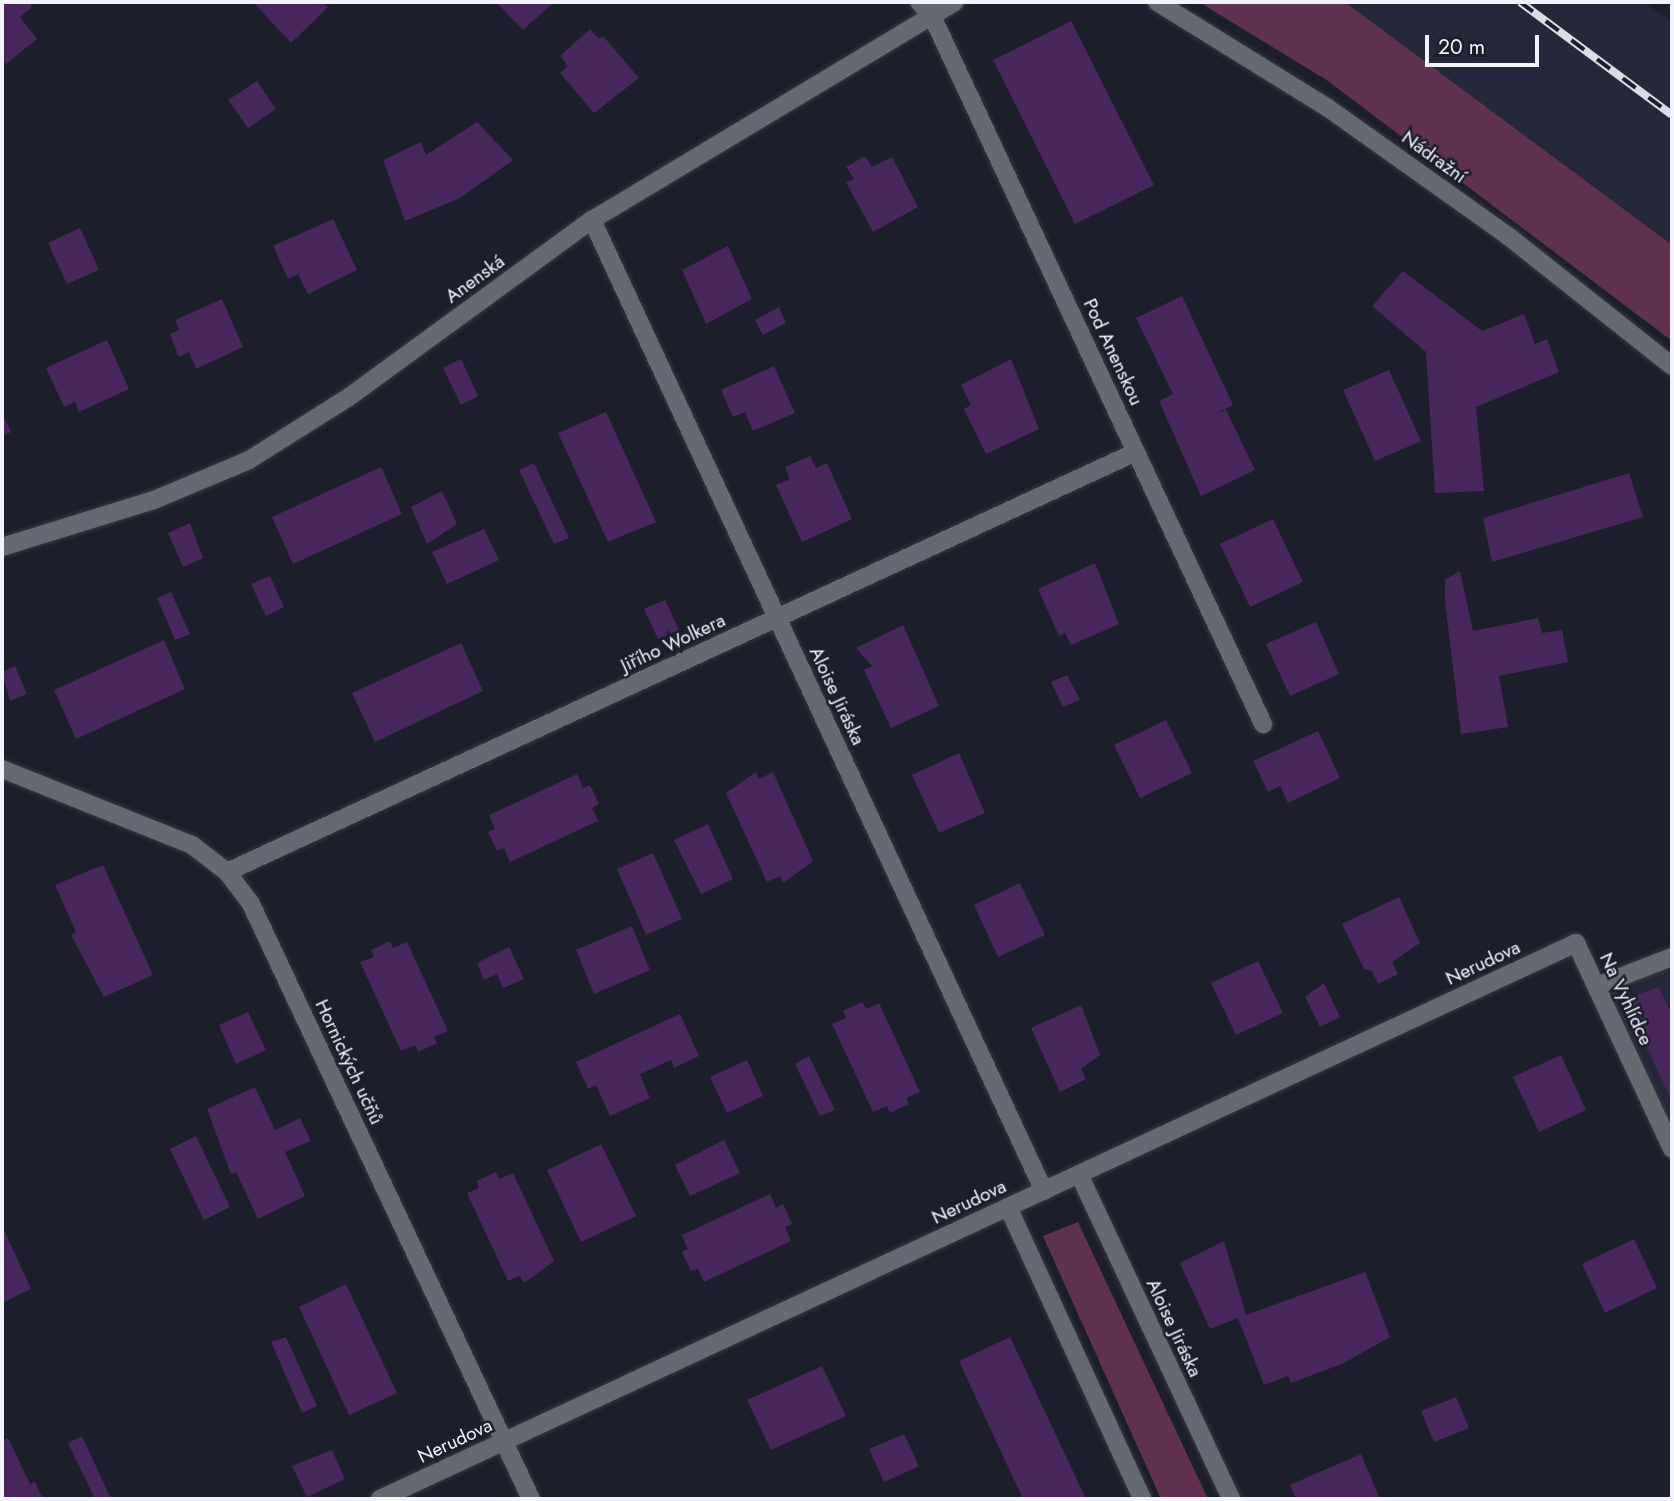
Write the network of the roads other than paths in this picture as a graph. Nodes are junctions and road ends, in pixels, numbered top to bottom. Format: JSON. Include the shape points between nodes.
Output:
{"nodes":[{"id":1,"x":919,"y":2,"type":"edge"},
{"id":2,"x":955,"y":2,"type":"edge"},
{"id":3,"x":1157,"y":2,"type":"edge"},
{"id":4,"x":932,"y":16,"type":"junction"},
{"id":5,"x":592,"y":220,"type":"junction"},
{"id":6,"x":1672,"y":366,"type":"edge"},
{"id":7,"x":1136,"y":452,"type":"junction"},
{"id":8,"x":2,"y":547,"type":"edge"},
{"id":9,"x":778,"y":618,"type":"junction"},
{"id":10,"x":1263,"y":724,"type":"dead end"},
{"id":11,"x":2,"y":769,"type":"edge"},
{"id":12,"x":227,"y":872,"type":"junction"},
{"id":13,"x":1576,"y":943,"type":"joint"},
{"id":14,"x":1672,"y":957,"type":"edge"},
{"id":15,"x":1597,"y":986,"type":"junction"},
{"id":16,"x":1672,"y":1149,"type":"edge"},
{"id":17,"x":1079,"y":1174,"type":"junction"},
{"id":18,"x":1044,"y":1191,"type":"junction"},
{"id":19,"x":1008,"y":1207,"type":"junction"},
{"id":20,"x":504,"y":1441,"type":"junction"},
{"id":21,"x":380,"y":1499,"type":"edge"},
{"id":22,"x":531,"y":1499,"type":"edge"},
{"id":23,"x":1142,"y":1499,"type":"edge"},
{"id":24,"x":1231,"y":1499,"type":"edge"}],
"edges":[{"from":1,"to":4,"type":"street","name":"Pod Anenskou"},
{"from":2,"to":4,"type":"street","name":"Anenská"},
{"from":3,"to":6,"type":"street","name":"Nádražní","via":[[1328,108],[1508,236]]},
{"from":4,"to":5,"type":"street","name":"Anenská"},
{"from":4,"to":7,"type":"street","name":"Pod Anenskou"},
{"from":5,"to":8,"type":"street","name":"Anenská","via":[[349,397],[249,460],[154,500]]},
{"from":5,"to":9,"type":"street","name":"Aloise Jiráska"},
{"from":7,"to":9,"type":"street","name":"Jiřího Wolkera"},
{"from":7,"to":10,"type":"street","name":"Pod Anenskou"},
{"from":9,"to":12,"type":"street","name":"Jiřího Wolkera"},
{"from":9,"to":18,"type":"street","name":"Aloise Jiráska"},
{"from":11,"to":12,"type":"street","name":"Hornických učňů","via":[[192,845]]},
{"from":12,"to":20,"type":"street","name":"Hornických učňů","via":[[251,904]]},
{"from":13,"to":15,"type":"street","name":"Na Vyhlídce"},
{"from":13,"to":17,"type":"street","name":"Nerudova"},
{"from":14,"to":15,"type":"street"},
{"from":15,"to":16,"type":"street","name":"Na Vyhlídce"},
{"from":17,"to":18,"type":"street","name":"Nerudova"},
{"from":17,"to":24,"type":"street","name":"Aloise Jiráska"},
{"from":18,"to":19,"type":"street","name":"Nerudova"},
{"from":19,"to":20,"type":"street","name":"Nerudova"},
{"from":19,"to":23,"type":"street"},
{"from":20,"to":21,"type":"street","name":"Nerudova"},
{"from":20,"to":22,"type":"street","name":"Hornických učňů"}]}
